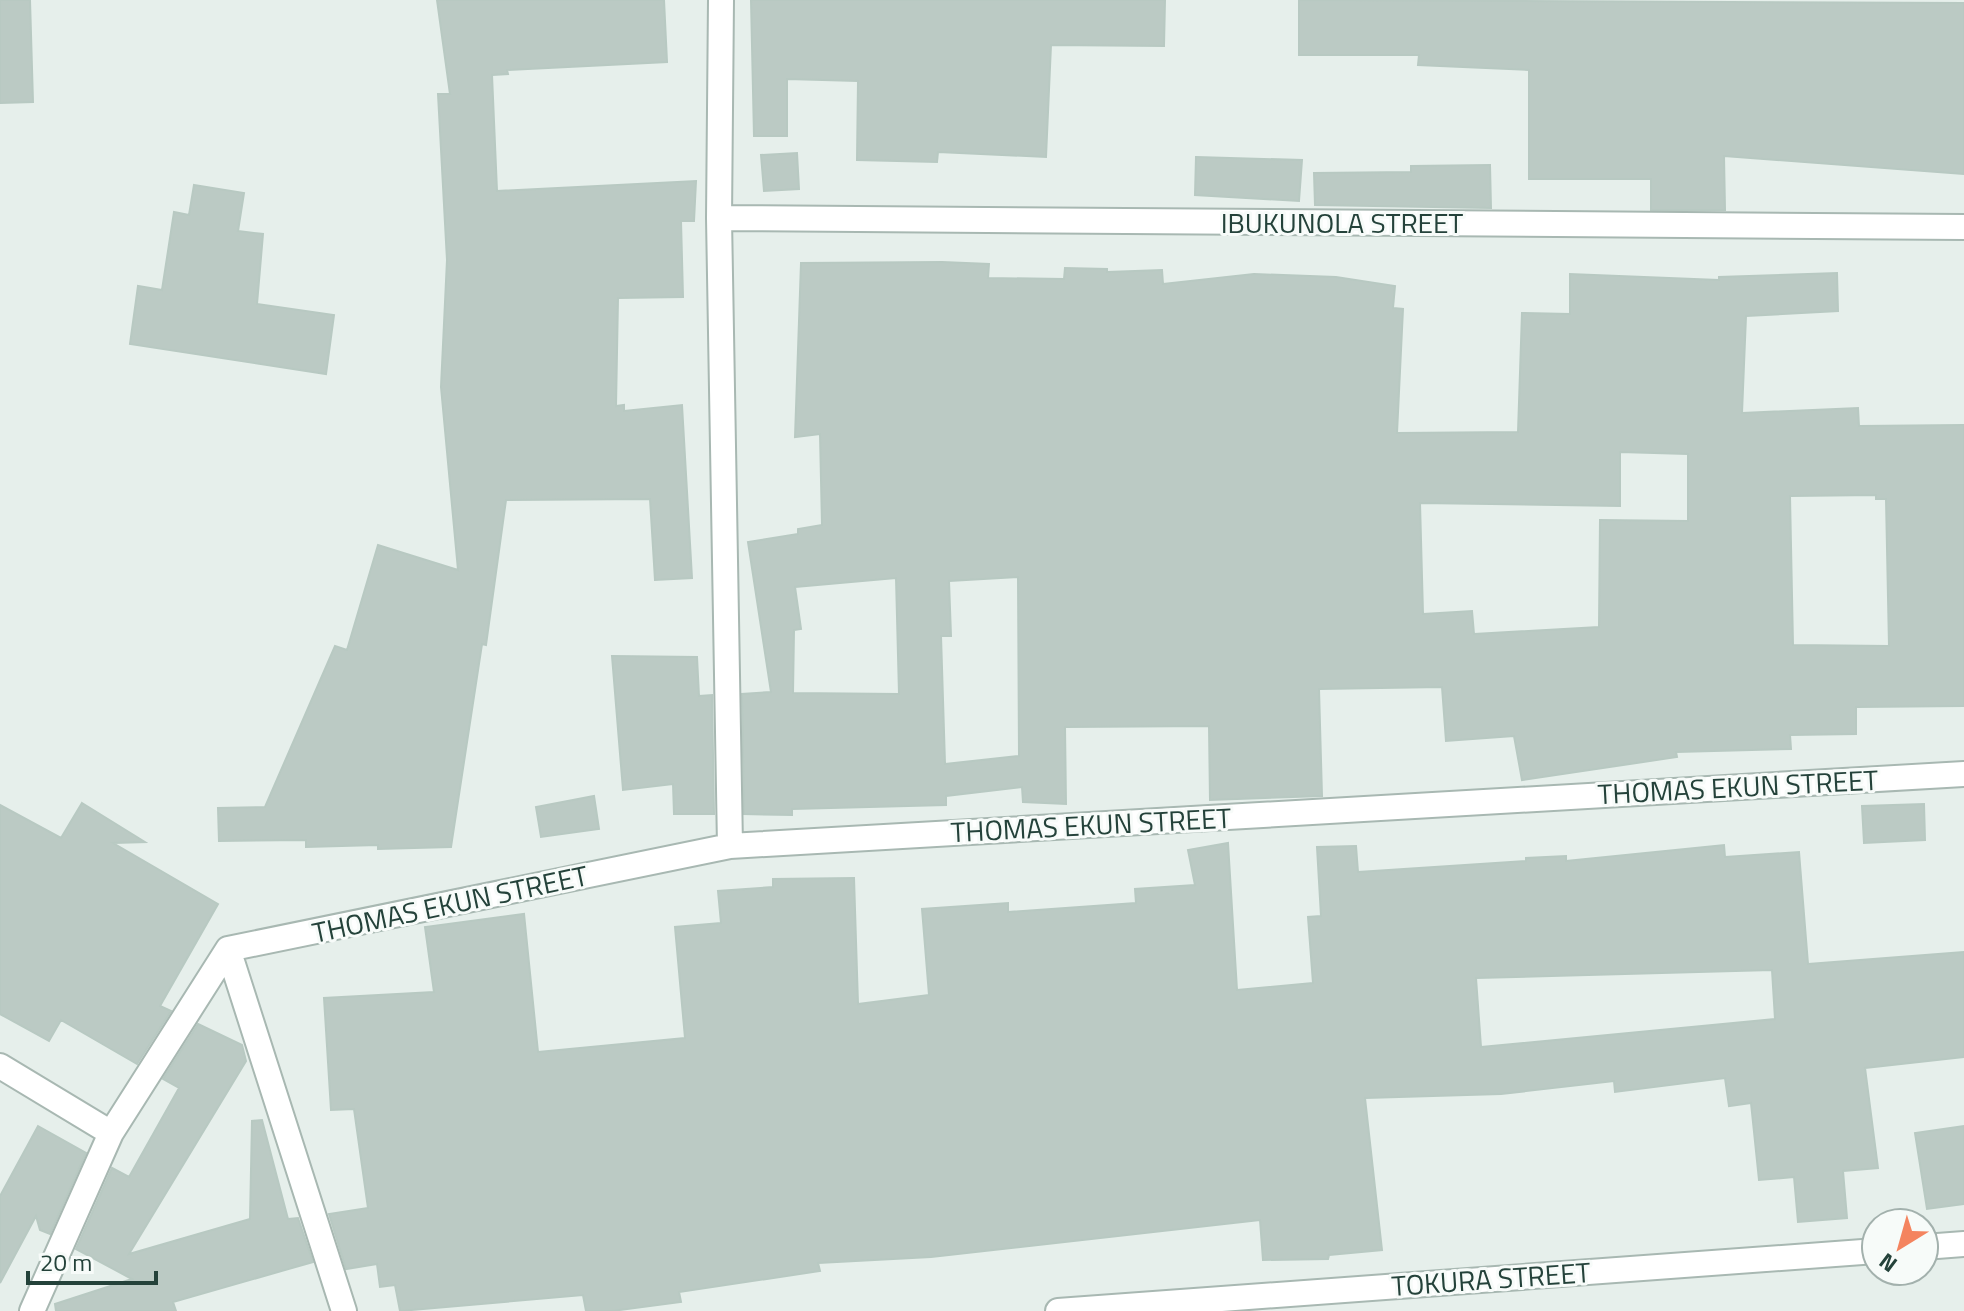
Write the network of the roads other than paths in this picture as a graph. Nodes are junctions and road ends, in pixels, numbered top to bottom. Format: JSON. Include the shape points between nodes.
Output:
{"nodes":[{"id":1,"x":721,"y":0,"type":"edge"},
{"id":2,"x":719,"y":218,"type":"junction"},
{"id":3,"x":1964,"y":227,"type":"edge"},
{"id":4,"x":1964,"y":774,"type":"edge"},
{"id":5,"x":730,"y":846,"type":"junction"},
{"id":6,"x":228,"y":949,"type":"junction"},
{"id":7,"x":0,"y":1066,"type":"edge"},
{"id":8,"x":111,"y":1133,"type":"junction"},
{"id":9,"x":1964,"y":1244,"type":"edge"},
{"id":10,"x":1940,"y":1246,"type":"edge"},
{"id":11,"x":1860,"y":1252,"type":"edge"},
{"id":12,"x":32,"y":1311,"type":"edge"},
{"id":13,"x":344,"y":1311,"type":"edge"},
{"id":14,"x":1058,"y":1311,"type":"edge"}],
"edges":[{"from":1,"to":2,"type":"street"},
{"from":2,"to":3,"type":"street","name":"IBUKUNOLA STREET"},
{"from":2,"to":5,"type":"street"},
{"from":4,"to":5,"type":"street","name":"THOMAS EKUN STREET"},
{"from":5,"to":6,"type":"street","name":"THOMAS EKUN STREET"},
{"from":6,"to":8,"type":"street"},
{"from":6,"to":13,"type":"street"},
{"from":7,"to":8,"type":"street"},
{"from":8,"to":12,"type":"street"},
{"from":9,"to":10,"type":"street"},
{"from":11,"to":14,"type":"street","name":"TOKURA STREET"}]}
